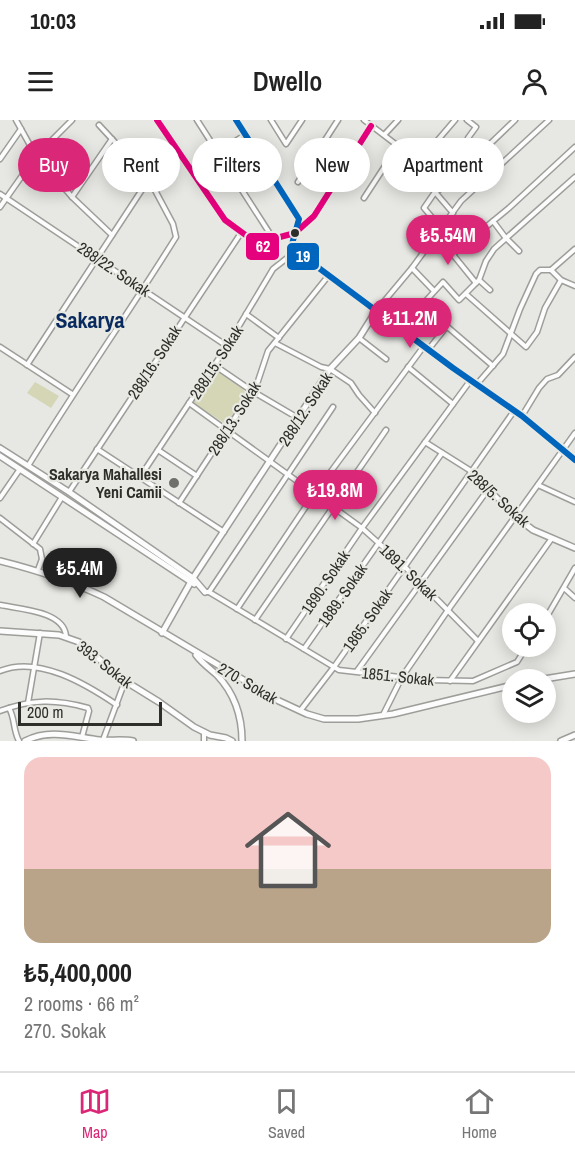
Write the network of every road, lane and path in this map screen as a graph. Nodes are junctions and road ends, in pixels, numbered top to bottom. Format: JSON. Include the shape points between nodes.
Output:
{"nodes":[{"id":1,"x":16,"y":120,"type":"edge"},
{"id":2,"x":72,"y":120,"type":"edge"},
{"id":3,"x":157,"y":120,"type":"edge"},
{"id":4,"x":197,"y":120,"type":"edge"},
{"id":5,"x":236,"y":120,"type":"edge"},
{"id":6,"x":271,"y":120,"type":"edge"},
{"id":7,"x":302,"y":120,"type":"edge"},
{"id":8,"x":338,"y":120,"type":"edge"},
{"id":9,"x":364,"y":120,"type":"edge"},
{"id":10,"x":398,"y":120,"type":"edge"},
{"id":11,"x":455,"y":120,"type":"edge"},
{"id":12,"x":467,"y":120,"type":"edge"},
{"id":13,"x":515,"y":120,"type":"edge"},
{"id":14,"x":549,"y":120,"type":"edge"},
{"id":15,"x":99,"y":125,"type":"dead end"},
{"id":16,"x":371,"y":126,"type":"junction"},
{"id":17,"x":21,"y":129,"type":"junction"},
{"id":18,"x":385,"y":134,"type":"junction"},
{"id":19,"x":245,"y":135,"type":"junction"},
{"id":20,"x":26,"y":138,"type":"edge"},
{"id":21,"x":54,"y":138,"type":"edge"},
{"id":22,"x":111,"y":138,"type":"edge"},
{"id":23,"x":208,"y":138,"type":"edge"},
{"id":24,"x":240,"y":138,"type":"edge"},
{"id":25,"x":326,"y":138,"type":"edge"},
{"id":26,"x":389,"y":138,"type":"edge"},
{"id":27,"x":440,"y":138,"type":"edge"},
{"id":28,"x":468,"y":138,"type":"dead end"},
{"id":29,"x":496,"y":138,"type":"edge"},
{"id":30,"x":575,"y":147,"type":"edge"},
{"id":31,"x":102,"y":154,"type":"edge"},
{"id":32,"x":0,"y":159,"type":"edge"},
{"id":33,"x":190,"y":170,"type":"joint"},
{"id":34,"x":382,"y":170,"type":"edge"},
{"id":35,"x":575,"y":177,"type":"edge"},
{"id":36,"x":18,"y":180,"type":"edge"},
{"id":37,"x":68,"y":192,"type":"edge"},
{"id":38,"x":140,"y":192,"type":"edge"},
{"id":39,"x":155,"y":192,"type":"edge"},
{"id":40,"x":243,"y":192,"type":"edge"},
{"id":41,"x":435,"y":192,"type":"joint"},
{"id":42,"x":0,"y":194,"type":"edge"},
{"id":43,"x":5,"y":197,"type":"junction"},
{"id":44,"x":72,"y":197,"type":"junction"},
{"id":45,"x":364,"y":198,"type":"dead end"},
{"id":46,"x":0,"y":207,"type":"edge"},
{"id":47,"x":453,"y":213,"type":"junction"},
{"id":48,"x":494,"y":221,"type":"junction"},
{"id":49,"x":442,"y":229,"type":"junction"},
{"id":50,"x":241,"y":233,"type":"junction"},
{"id":51,"x":295,"y":233,"type":"junction"},
{"id":52,"x":112,"y":235,"type":"junction"},
{"id":53,"x":437,"y":235,"type":"junction"},
{"id":54,"x":505,"y":237,"type":"junction"},
{"id":55,"x":274,"y":240,"type":"junction"},
{"id":56,"x":575,"y":249,"type":"edge"},
{"id":57,"x":296,"y":251,"type":"junction"},
{"id":58,"x":519,"y":251,"type":"dead end"},
{"id":59,"x":453,"y":255,"type":"junction"},
{"id":60,"x":97,"y":258,"type":"junction"},
{"id":61,"x":412,"y":268,"type":"junction"},
{"id":62,"x":551,"y":270,"type":"junction"},
{"id":63,"x":329,"y":275,"type":"junction"},
{"id":64,"x":561,"y":280,"type":"junction"},
{"id":65,"x":478,"y":281,"type":"junction"},
{"id":66,"x":575,"y":286,"type":"edge"},
{"id":67,"x":143,"y":290,"type":"junction"},
{"id":68,"x":434,"y":291,"type":"junction"},
{"id":69,"x":490,"y":291,"type":"dead end"},
{"id":70,"x":466,"y":294,"type":"junction"},
{"id":71,"x":376,"y":311,"type":"junction"},
{"id":72,"x":246,"y":314,"type":"junction"},
{"id":73,"x":184,"y":316,"type":"junction"},
{"id":74,"x":447,"y":326,"type":"junction"},
{"id":75,"x":510,"y":334,"type":"junction"},
{"id":76,"x":279,"y":338,"type":"junction"},
{"id":77,"x":359,"y":338,"type":"junction"},
{"id":78,"x":274,"y":343,"type":"junction"},
{"id":79,"x":227,"y":346,"type":"junction"},
{"id":80,"x":424,"y":346,"type":"junction"},
{"id":81,"x":0,"y":347,"type":"edge"},
{"id":82,"x":428,"y":350,"type":"junction"},
{"id":83,"x":575,"y":357,"type":"edge"},
{"id":84,"x":386,"y":359,"type":"dead end"},
{"id":85,"x":27,"y":365,"type":"junction"},
{"id":86,"x":214,"y":365,"type":"junction"},
{"id":87,"x":493,"y":366,"type":"junction"},
{"id":88,"x":408,"y":367,"type":"junction"},
{"id":89,"x":330,"y":369,"type":"junction"},
{"id":90,"x":470,"y":381,"type":"junction"},
{"id":91,"x":477,"y":384,"type":"junction"},
{"id":92,"x":252,"y":391,"type":"junction"},
{"id":93,"x":72,"y":394,"type":"junction"},
{"id":94,"x":189,"y":403,"type":"junction"},
{"id":95,"x":453,"y":404,"type":"junction"},
{"id":96,"x":333,"y":407,"type":"dead end"},
{"id":97,"x":514,"y":411,"type":"junction"},
{"id":98,"x":375,"y":412,"type":"junction"},
{"id":99,"x":522,"y":416,"type":"junction"},
{"id":100,"x":298,"y":418,"type":"junction"},
{"id":101,"x":227,"y":430,"type":"junction"},
{"id":102,"x":386,"y":430,"type":"dead end"},
{"id":103,"x":575,"y":433,"type":"edge"},
{"id":104,"x":425,"y":442,"type":"junction"},
{"id":105,"x":0,"y":448,"type":"edge"},
{"id":106,"x":97,"y":449,"type":"junction"},
{"id":107,"x":158,"y":450,"type":"junction"},
{"id":108,"x":563,"y":450,"type":"junction"},
{"id":109,"x":442,"y":453,"type":"junction"},
{"id":110,"x":0,"y":456,"type":"edge"},
{"id":111,"x":575,"y":460,"type":"edge"},
{"id":112,"x":271,"y":461,"type":"junction"},
{"id":113,"x":28,"y":466,"type":"junction"},
{"id":114,"x":20,"y":469,"type":"junction"},
{"id":115,"x":471,"y":471,"type":"junction"},
{"id":116,"x":289,"y":474,"type":"junction"},
{"id":117,"x":197,"y":476,"type":"junction"},
{"id":118,"x":140,"y":477,"type":"junction"},
{"id":119,"x":538,"y":485,"type":"junction"},
{"id":120,"x":489,"y":488,"type":"junction"},
{"id":121,"x":69,"y":492,"type":"junction"},
{"id":122,"x":315,"y":493,"type":"junction"},
{"id":123,"x":62,"y":497,"type":"junction"},
{"id":124,"x":0,"y":498,"type":"edge"},
{"id":125,"x":575,"y":502,"type":"edge"},
{"id":126,"x":179,"y":503,"type":"junction"},
{"id":127,"x":332,"y":506,"type":"junction"},
{"id":128,"x":516,"y":517,"type":"junction"},
{"id":129,"x":0,"y":519,"type":"edge"},
{"id":130,"x":362,"y":528,"type":"junction"},
{"id":131,"x":224,"y":532,"type":"junction"},
{"id":132,"x":552,"y":538,"type":"junction"},
{"id":133,"x":379,"y":543,"type":"junction"},
{"id":134,"x":33,"y":544,"type":"junction"},
{"id":135,"x":575,"y":548,"type":"edge"},
{"id":136,"x":0,"y":561,"type":"edge"},
{"id":137,"x":404,"y":566,"type":"junction"},
{"id":138,"x":575,"y":568,"type":"edge"},
{"id":139,"x":38,"y":570,"type":"junction"},
{"id":140,"x":193,"y":580,"type":"junction"},
{"id":141,"x":421,"y":583,"type":"junction"},
{"id":142,"x":564,"y":588,"type":"junction"},
{"id":143,"x":207,"y":592,"type":"junction"},
{"id":144,"x":575,"y":598,"type":"edge"},
{"id":145,"x":555,"y":603,"type":"edge"},
{"id":146,"x":0,"y":605,"type":"edge"},
{"id":147,"x":237,"y":609,"type":"junction"},
{"id":148,"x":448,"y":610,"type":"junction"},
{"id":149,"x":255,"y":620,"type":"junction"},
{"id":150,"x":0,"y":631,"type":"edge"},
{"id":151,"x":40,"y":633,"type":"junction"},
{"id":152,"x":162,"y":633,"type":"junction"},
{"id":153,"x":66,"y":636,"type":"junction"},
{"id":154,"x":286,"y":639,"type":"junction"},
{"id":155,"x":478,"y":641,"type":"junction"},
{"id":156,"x":304,"y":650,"type":"junction"},
{"id":157,"x":193,"y":651,"type":"junction"},
{"id":158,"x":520,"y":657,"type":"edge"},
{"id":159,"x":334,"y":667,"type":"junction"},
{"id":160,"x":34,"y":669,"type":"junction"},
{"id":161,"x":0,"y":671,"type":"edge"},
{"id":162,"x":357,"y":672,"type":"junction"},
{"id":163,"x":575,"y":674,"type":"edge"},
{"id":164,"x":402,"y":677,"type":"junction"},
{"id":165,"x":556,"y":677,"type":"edge"},
{"id":166,"x":125,"y":681,"type":"junction"},
{"id":167,"x":450,"y":681,"type":"junction"},
{"id":168,"x":502,"y":688,"type":"edge"},
{"id":169,"x":28,"y":703,"type":"junction"},
{"id":170,"x":117,"y":705,"type":"junction"},
{"id":171,"x":9,"y":708,"type":"junction"},
{"id":172,"x":0,"y":711,"type":"edge"},
{"id":173,"x":300,"y":711,"type":"junction"},
{"id":174,"x":383,"y":715,"type":"junction"},
{"id":175,"x":204,"y":732,"type":"junction"},
{"id":176,"x":575,"y":735,"type":"edge"},
{"id":177,"x":82,"y":737,"type":"junction"},
{"id":178,"x":103,"y":740,"type":"edge"},
{"id":179,"x":19,"y":741,"type":"edge"},
{"id":180,"x":25,"y":741,"type":"edge"},
{"id":181,"x":133,"y":741,"type":"edge"},
{"id":182,"x":204,"y":741,"type":"edge"},
{"id":183,"x":232,"y":741,"type":"edge"},
{"id":184,"x":243,"y":741,"type":"edge"},
{"id":185,"x":562,"y":741,"type":"edge"}],
"edges":[{"from":1,"to":17,"type":"street"},
{"from":2,"to":21,"type":"street"},
{"from":3,"to":33,"type":"street"},
{"from":4,"to":23,"type":"street"},
{"from":5,"to":19,"type":"street"},
{"from":6,"to":7,"type":"street","via":[[286,144]]},
{"from":8,"to":25,"type":"street"},
{"from":9,"to":16,"type":"street"},
{"from":10,"to":18,"type":"street"},
{"from":11,"to":27,"type":"street"},
{"from":12,"to":28,"type":"street","via":[[476,127]]},
{"from":13,"to":29,"type":"street"},
{"from":14,"to":47,"type":"street","via":[[480,182]]},
{"from":15,"to":22,"type":"street"},
{"from":16,"to":18,"type":"street"},
{"from":16,"to":51,"type":"street","via":[[314,216]]},
{"from":17,"to":20,"type":"street"},
{"from":17,"to":32,"type":"street"},
{"from":18,"to":26,"type":"street"},
{"from":19,"to":24,"type":"street"},
{"from":19,"to":51,"type":"street","via":[[299,219]]},
{"from":30,"to":48,"type":"street"},
{"from":31,"to":44,"type":"street"},
{"from":33,"to":50,"type":"street","via":[[225,220]]},
{"from":34,"to":45,"type":"street"},
{"from":35,"to":54,"type":"street"},
{"from":36,"to":43,"type":"street"},
{"from":37,"to":44,"type":"street"},
{"from":38,"to":52,"type":"street"},
{"from":39,"to":67,"type":"street","via":[[176,237]]},
{"from":40,"to":55,"type":"street"},
{"from":41,"to":47,"type":"street"},
{"from":41,"to":49,"type":"street","via":[[424,208]]},
{"from":42,"to":43,"type":"street","name":"288/22. Sokak"},
{"from":43,"to":46,"type":"street"},
{"from":43,"to":60,"type":"street","name":"288/22. Sokak"},
{"from":44,"to":52,"type":"street"},
{"from":47,"to":49,"type":"street"},
{"from":48,"to":54,"type":"street"},
{"from":48,"to":59,"type":"street"},
{"from":49,"to":53,"type":"street"},
{"from":50,"to":55,"type":"street","via":[[262,247]]},
{"from":50,"to":73,"type":"street","name":"288/16. Sokak"},
{"from":51,"to":55,"type":"street"},
{"from":51,"to":57,"type":"street","via":[[292,244]]},
{"from":52,"to":60,"type":"street"},
{"from":53,"to":59,"type":"street"},
{"from":53,"to":61,"type":"street"},
{"from":54,"to":58,"type":"street"},
{"from":54,"to":65,"type":"street","via":[[486,261]]},
{"from":56,"to":62,"type":"street"},
{"from":57,"to":63,"type":"street"},
{"from":57,"to":72,"type":"street","name":"288/15. Sokak","via":[[273,269]]},
{"from":59,"to":65,"type":"street"},
{"from":60,"to":67,"type":"street","name":"288/22. Sokak"},
{"from":60,"to":85,"type":"street"},
{"from":61,"to":68,"type":"street"},
{"from":61,"to":71,"type":"street"},
{"from":62,"to":64,"type":"street"},
{"from":62,"to":75,"type":"street","via":[[536,274]]},
{"from":63,"to":71,"type":"street"},
{"from":63,"to":76,"type":"street","name":"288/13. Sokak"},
{"from":64,"to":66,"type":"street"},
{"from":64,"to":75,"type":"street","via":[[528,346]]},
{"from":65,"to":69,"type":"street"},
{"from":65,"to":70,"type":"street"},
{"from":67,"to":73,"type":"street","name":"288/22. Sokak"},
{"from":67,"to":93,"type":"street"},
{"from":68,"to":70,"type":"street","via":[[443,282],[459,300]]},
{"from":68,"to":74,"type":"street","via":[[422,305]]},
{"from":70,"to":75,"type":"street"},
{"from":71,"to":77,"type":"street","name":"288/12. Sokak"},
{"from":71,"to":80,"type":"street"},
{"from":72,"to":76,"type":"street"},
{"from":72,"to":79,"type":"street","name":"288/15. Sokak"},
{"from":73,"to":79,"type":"street","name":"288/22. Sokak"},
{"from":73,"to":106,"type":"street","name":"288/16. Sokak"},
{"from":74,"to":82,"type":"street"},
{"from":74,"to":87,"type":"street"},
{"from":75,"to":87,"type":"street","via":[[503,354]]},
{"from":76,"to":78,"type":"street","name":"288/13. Sokak"},
{"from":77,"to":84,"type":"street"},
{"from":77,"to":89,"type":"street","name":"288/12. Sokak"},
{"from":78,"to":89,"type":"street"},
{"from":78,"to":92,"type":"street","name":"288/13. Sokak"},
{"from":79,"to":86,"type":"street","name":"288/15. Sokak"},
{"from":80,"to":82,"type":"street"},
{"from":80,"to":88,"type":"street"},
{"from":81,"to":85,"type":"street"},
{"from":82,"to":90,"type":"street"},
{"from":83,"to":99,"type":"street","via":[[558,375],[547,379]]},
{"from":85,"to":93,"type":"street"},
{"from":86,"to":92,"type":"street"},
{"from":86,"to":94,"type":"street","name":"288/15. Sokak"},
{"from":87,"to":91,"type":"street"},
{"from":88,"to":95,"type":"street"},
{"from":88,"to":98,"type":"street"},
{"from":89,"to":98,"type":"street","via":[[351,383]]},
{"from":89,"to":100,"type":"street","name":"288/12. Sokak"},
{"from":90,"to":91,"type":"street"},
{"from":90,"to":95,"type":"street","name":"1890. Sokak"},
{"from":91,"to":97,"type":"street"},
{"from":92,"to":100,"type":"street"},
{"from":92,"to":101,"type":"street","name":"288/13. Sokak"},
{"from":93,"to":113,"type":"street"},
{"from":94,"to":101,"type":"street","name":"1891. Sokak"},
{"from":94,"to":107,"type":"street","name":"288/15. Sokak"},
{"from":95,"to":104,"type":"street","name":"1890. Sokak"},
{"from":96,"to":116,"type":"street"},
{"from":97,"to":99,"type":"street"},
{"from":97,"to":115,"type":"street","name":"1865. Sokak"},
{"from":98,"to":122,"type":"street"},
{"from":99,"to":108,"type":"street"},
{"from":100,"to":112,"type":"street","name":"288/12. Sokak"},
{"from":101,"to":112,"type":"street","name":"1891. Sokak"},
{"from":101,"to":117,"type":"street","name":"288/13. Sokak"},
{"from":102,"to":127,"type":"street"},
{"from":103,"to":108,"type":"street"},
{"from":104,"to":109,"type":"street","name":"288/5. Sokak"},
{"from":104,"to":130,"type":"street","name":"1890. Sokak"},
{"from":105,"to":113,"type":"street"},
{"from":106,"to":118,"type":"street"},
{"from":106,"to":121,"type":"street","name":"288/16. Sokak"},
{"from":107,"to":117,"type":"street"},
{"from":107,"to":118,"type":"street","name":"288/15. Sokak"},
{"from":108,"to":111,"type":"street"},
{"from":108,"to":119,"type":"street"},
{"from":109,"to":115,"type":"street","name":"288/5. Sokak"},
{"from":109,"to":133,"type":"street","name":"1889. Sokak"},
{"from":110,"to":114,"type":"street"},
{"from":112,"to":116,"type":"street","name":"1891. Sokak"},
{"from":112,"to":131,"type":"street","name":"288/12. Sokak"},
{"from":113,"to":121,"type":"street"},
{"from":114,"to":123,"type":"street"},
{"from":114,"to":124,"type":"street"},
{"from":115,"to":120,"type":"street","name":"288/5. Sokak"},
{"from":115,"to":137,"type":"street","name":"1865. Sokak"},
{"from":116,"to":122,"type":"street","name":"1891. Sokak"},
{"from":116,"to":143,"type":"street"},
{"from":117,"to":126,"type":"street","name":"288/13. Sokak"},
{"from":118,"to":126,"type":"street"},
{"from":119,"to":125,"type":"street"},
{"from":119,"to":128,"type":"street"},
{"from":120,"to":128,"type":"street","name":"288/5. Sokak"},
{"from":120,"to":141,"type":"street"},
{"from":121,"to":140,"type":"street"},
{"from":122,"to":127,"type":"street","name":"1891. Sokak"},
{"from":122,"to":147,"type":"street"},
{"from":123,"to":134,"type":"street"},
{"from":123,"to":140,"type":"street"},
{"from":126,"to":131,"type":"street"},
{"from":127,"to":130,"type":"street","name":"1891. Sokak"},
{"from":127,"to":149,"type":"street"},
{"from":128,"to":132,"type":"street","name":"288/5. Sokak"},
{"from":128,"to":148,"type":"street"},
{"from":129,"to":134,"type":"street"},
{"from":130,"to":133,"type":"street","name":"1891. Sokak"},
{"from":130,"to":154,"type":"street","name":"1890. Sokak"},
{"from":131,"to":140,"type":"street","name":"288/12. Sokak"},
{"from":132,"to":135,"type":"street","name":"288/5. Sokak"},
{"from":132,"to":155,"type":"street"},
{"from":133,"to":137,"type":"street","name":"1891. Sokak"},
{"from":133,"to":156,"type":"street","name":"1889. Sokak"},
{"from":134,"to":139,"type":"street","via":[[42,554]]},
{"from":136,"to":139,"type":"street","name":"270. Sokak"},
{"from":137,"to":141,"type":"street","name":"1891. Sokak"},
{"from":137,"to":159,"type":"street","name":"1865. Sokak"},
{"from":138,"to":142,"type":"street"},
{"from":139,"to":152,"type":"street","name":"270. Sokak","via":[[104,597]]},
{"from":140,"to":143,"type":"street"},
{"from":140,"to":152,"type":"street","name":"288/12. Sokak"},
{"from":141,"to":148,"type":"street","name":"1891. Sokak"},
{"from":141,"to":162,"type":"street"},
{"from":142,"to":144,"type":"street"},
{"from":142,"to":145,"type":"street"},
{"from":143,"to":147,"type":"street","name":"1851. Sokak"},
{"from":146,"to":153,"type":"street","via":[[51,616],[64,628]]},
{"from":147,"to":149,"type":"street","name":"1851. Sokak"},
{"from":148,"to":155,"type":"street","name":"1891. Sokak"},
{"from":148,"to":164,"type":"street"},
{"from":149,"to":154,"type":"street","name":"1851. Sokak"},
{"from":150,"to":151,"type":"street","name":"393. Sokak"},
{"from":151,"to":153,"type":"street","name":"393. Sokak"},
{"from":151,"to":160,"type":"street"},
{"from":152,"to":157,"type":"street","name":"270. Sokak"},
{"from":153,"to":166,"type":"street","name":"393. Sokak","via":[[89,649]]},
{"from":154,"to":156,"type":"street","name":"1851. Sokak"},
{"from":155,"to":167,"type":"street"},
{"from":156,"to":159,"type":"street","name":"1851. Sokak"},
{"from":157,"to":173,"type":"street","name":"270. Sokak"},
{"from":157,"to":184,"type":"street","via":[[237,701]]},
{"from":158,"to":167,"type":"street","name":"1851. Sokak","via":[[474,681]]},
{"from":159,"to":162,"type":"street","name":"1851. Sokak"},
{"from":159,"to":173,"type":"street","name":"1865. Sokak"},
{"from":160,"to":161,"type":"street","via":[[16,667]]},
{"from":160,"to":169,"type":"street"},
{"from":160,"to":170,"type":"street","via":[[63,674],[84,683]]},
{"from":162,"to":164,"type":"street","name":"1851. Sokak"},
{"from":163,"to":165,"type":"street"},
{"from":164,"to":167,"type":"street","name":"1851. Sokak"},
{"from":164,"to":174,"type":"street"},
{"from":166,"to":170,"type":"street"},
{"from":166,"to":175,"type":"street","name":"393. Sokak"},
{"from":168,"to":174,"type":"street","name":"270. Sokak"},
{"from":169,"to":171,"type":"street"},
{"from":169,"to":177,"type":"street","via":[[63,701],[87,708]]},
{"from":170,"to":178,"type":"street"},
{"from":171,"to":172,"type":"street"},
{"from":171,"to":179,"type":"street"},
{"from":173,"to":174,"type":"street","name":"270. Sokak","via":[[340,720]]},
{"from":175,"to":182,"type":"street"},
{"from":175,"to":183,"type":"street","name":"393. Sokak"},
{"from":176,"to":185,"type":"street"},
{"from":177,"to":178,"type":"street"},
{"from":177,"to":180,"type":"street","via":[[42,734]]},
{"from":178,"to":181,"type":"street"}]}
